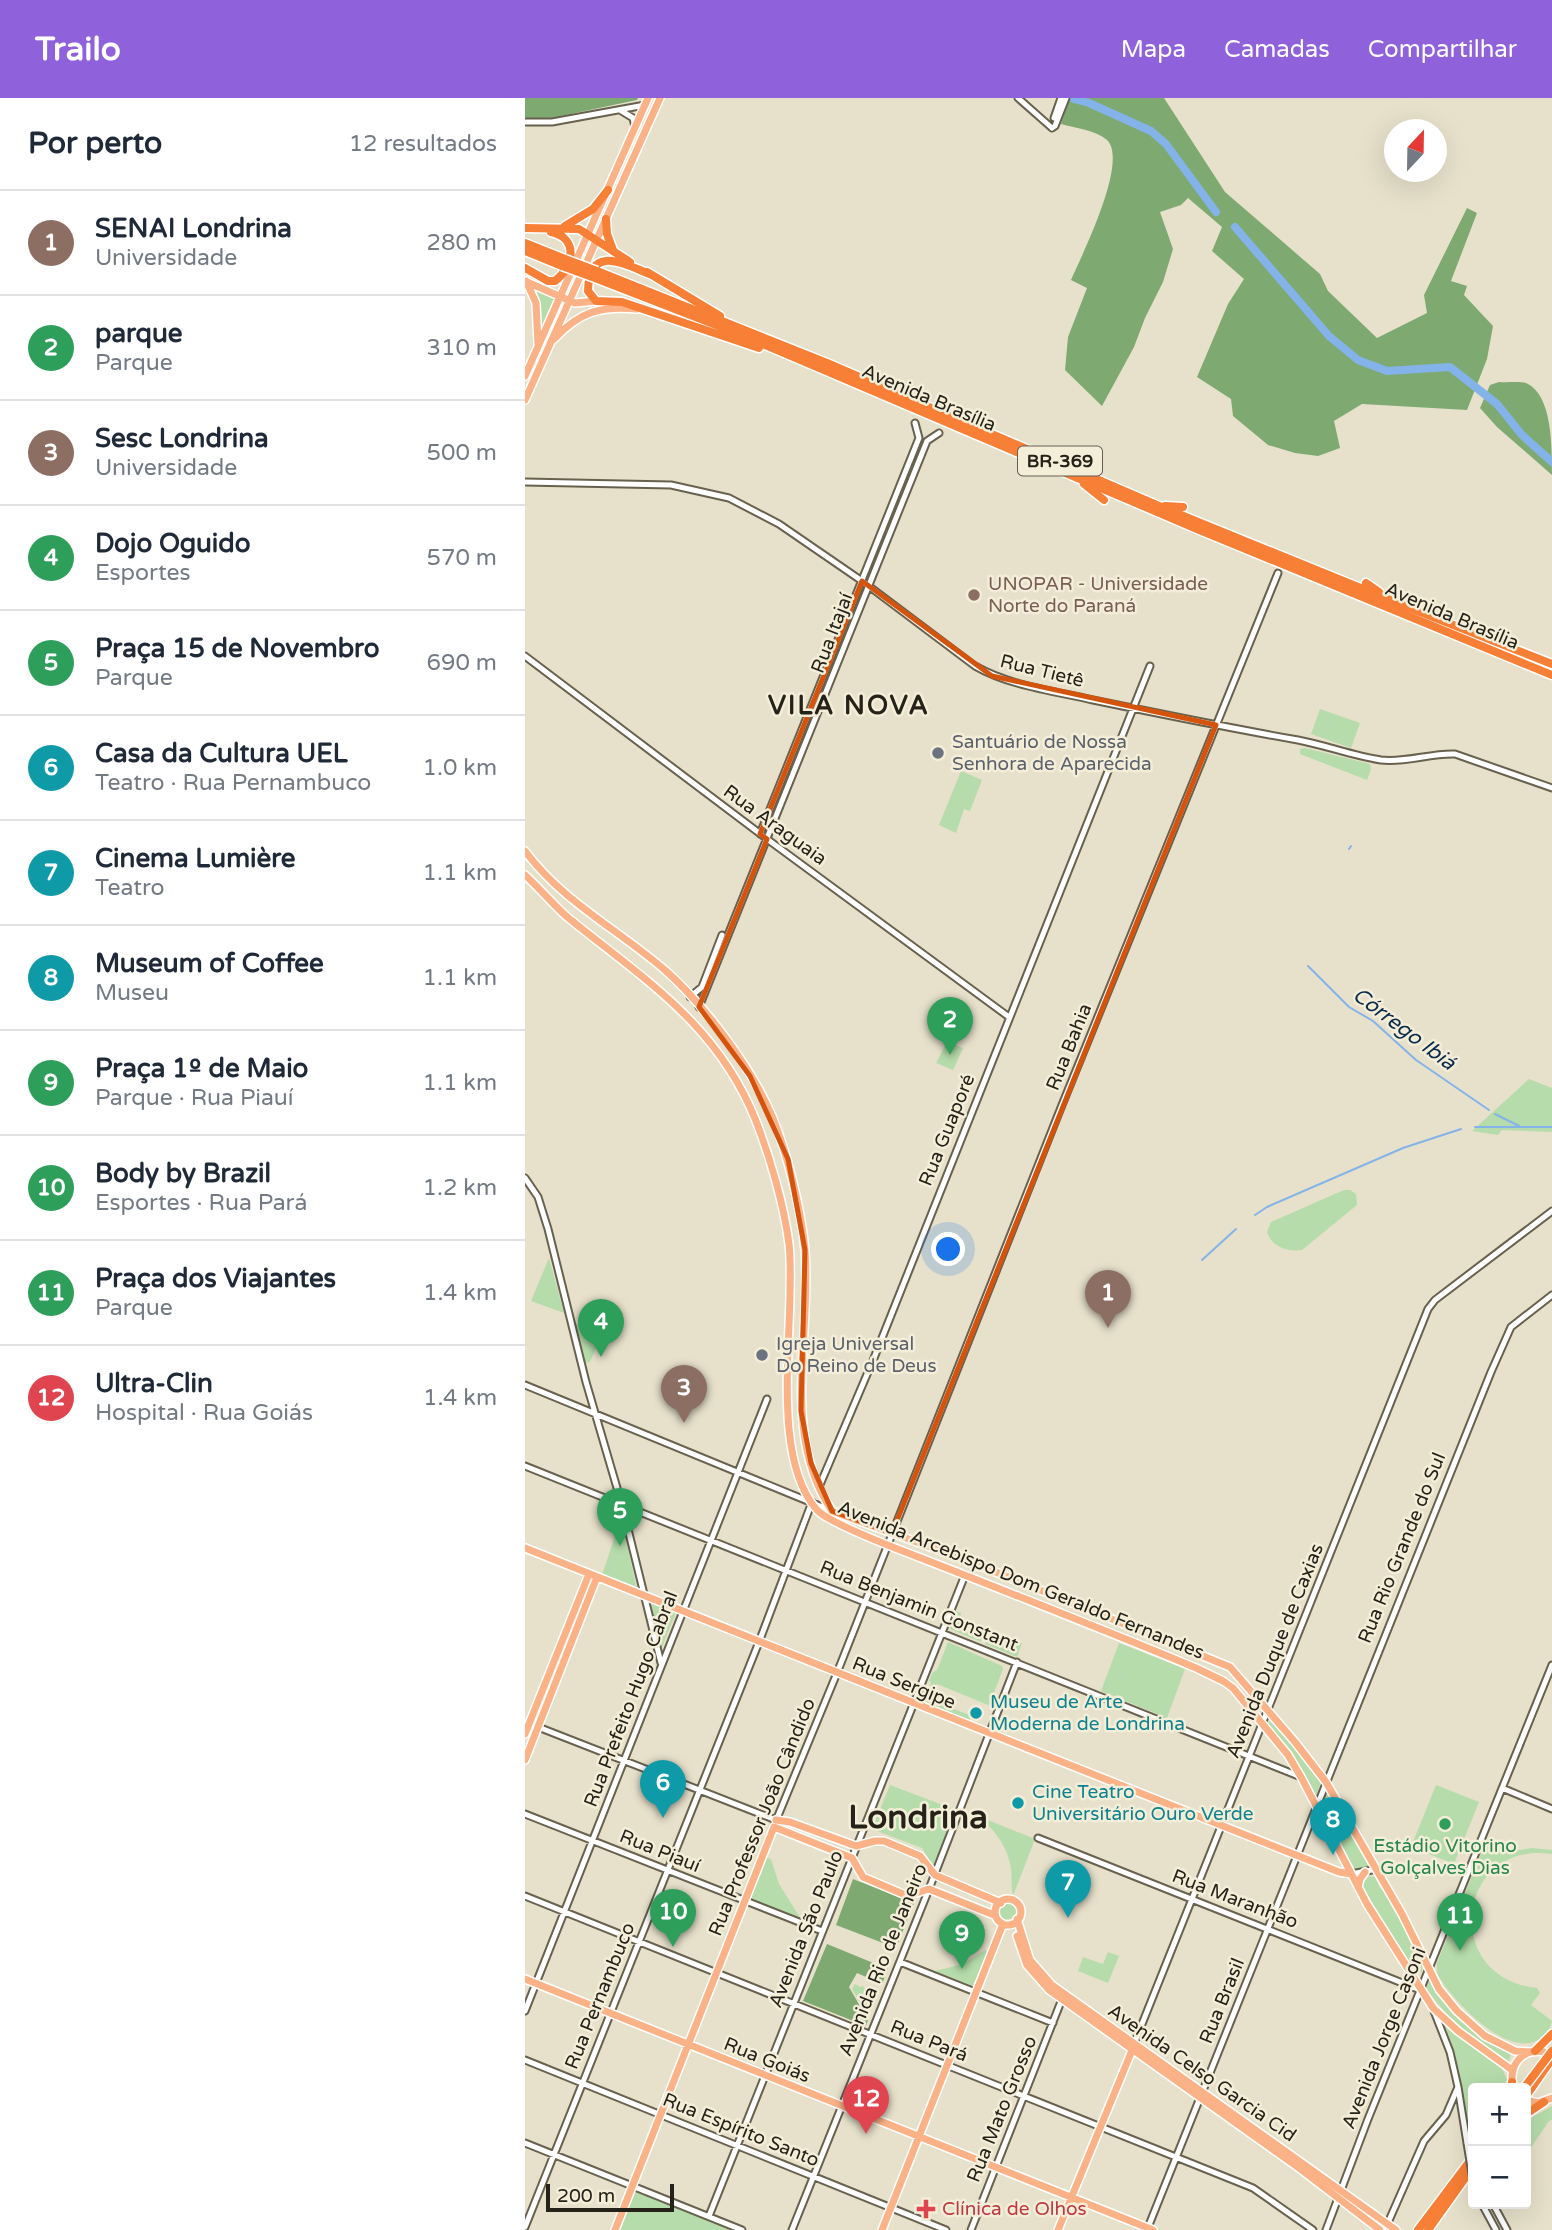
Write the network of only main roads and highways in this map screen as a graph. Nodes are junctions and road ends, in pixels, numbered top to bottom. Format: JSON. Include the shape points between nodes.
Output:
{"nodes":[{"id":1,"x":660,"y":98,"type":"edge"},
{"id":2,"x":647,"y":101,"type":"edge"},
{"id":3,"x":608,"y":190,"type":"junction"},
{"id":4,"x":606,"y":219,"type":"junction"},
{"id":5,"x":525,"y":228,"type":"edge"},
{"id":6,"x":550,"y":230,"type":"junction"},
{"id":7,"x":589,"y":233,"type":"junction"},
{"id":8,"x":597,"y":239,"type":"junction"},
{"id":9,"x":525,"y":243,"type":"edge"},
{"id":10,"x":525,"y":251,"type":"edge"},
{"id":11,"x":614,"y":252,"type":"junction"},
{"id":12,"x":564,"y":262,"type":"junction"},
{"id":13,"x":525,"y":268,"type":"edge"},
{"id":14,"x":596,"y":275,"type":"junction"},
{"id":15,"x":652,"y":275,"type":"junction"},
{"id":16,"x":526,"y":281,"type":"edge"},
{"id":17,"x":561,"y":298,"type":"junction"},
{"id":18,"x":570,"y":301,"type":"junction"},
{"id":19,"x":596,"y":301,"type":"junction"},
{"id":20,"x":653,"y":312,"type":"junction"},
{"id":21,"x":737,"y":327,"type":"junction"},
{"id":22,"x":549,"y":344,"type":"junction"},
{"id":23,"x":538,"y":348,"type":"junction"},
{"id":24,"x":805,"y":363,"type":"junction"},
{"id":25,"x":525,"y":376,"type":"edge"},
{"id":26,"x":525,"y":400,"type":"edge"},
{"id":27,"x":912,"y":400,"type":"junction"},
{"id":28,"x":935,"y":402,"type":"dead end"},
{"id":29,"x":1024,"y":440,"type":"dead end"},
{"id":30,"x":1055,"y":459,"type":"junction"},
{"id":31,"x":1073,"y":475,"type":"junction"},
{"id":32,"x":1104,"y":500,"type":"dead end"},
{"id":33,"x":1159,"y":506,"type":"junction"},
{"id":34,"x":1183,"y":507,"type":"dead end"},
{"id":35,"x":1366,"y":583,"type":"dead end"},
{"id":36,"x":1390,"y":600,"type":"junction"},
{"id":37,"x":1502,"y":645,"type":"junction"},
{"id":38,"x":1524,"y":646,"type":"dead end"},
{"id":39,"x":1552,"y":664,"type":"edge"},
{"id":40,"x":1552,"y":675,"type":"edge"},
{"id":41,"x":525,"y":851,"type":"edge"},
{"id":42,"x":525,"y":875,"type":"edge"},
{"id":43,"x":815,"y":1474,"type":"junction"},
{"id":44,"x":826,"y":1474,"type":"road end"},
{"id":45,"x":525,"y":1548,"type":"edge"},
{"id":46,"x":896,"y":1548,"type":"junction"},
{"id":47,"x":960,"y":1558,"type":"junction"},
{"id":48,"x":589,"y":1574,"type":"junction"},
{"id":49,"x":597,"y":1577,"type":"junction"},
{"id":50,"x":585,"y":1595,"type":"junction"},
{"id":51,"x":525,"y":1734,"type":"edge"},
{"id":52,"x":525,"y":1760,"type":"edge"},
{"id":53,"x":790,"y":1822,"type":"junction"},
{"id":54,"x":775,"y":1823,"type":"junction"},
{"id":55,"x":786,"y":1831,"type":"junction"},
{"id":56,"x":847,"y":1842,"type":"junction"},
{"id":57,"x":839,"y":1853,"type":"junction"},
{"id":58,"x":1365,"y":1872,"type":"road end"},
{"id":59,"x":1351,"y":1874,"type":"junction"},
{"id":60,"x":947,"y":1881,"type":"junction"},
{"id":61,"x":1358,"y":1887,"type":"junction"},
{"id":62,"x":944,"y":1895,"type":"junction"},
{"id":63,"x":1001,"y":1903,"type":"junction"},
{"id":64,"x":995,"y":1914,"type":"junction"},
{"id":65,"x":1015,"y":1921,"type":"junction"},
{"id":66,"x":1003,"y":1924,"type":"junction"},
{"id":67,"x":525,"y":1979,"type":"edge"},
{"id":68,"x":1552,"y":2034,"type":"edge"},
{"id":69,"x":688,"y":2045,"type":"junction"},
{"id":70,"x":1133,"y":2047,"type":"junction"},
{"id":71,"x":1533,"y":2051,"type":"junction"},
{"id":72,"x":1552,"y":2055,"type":"edge"},
{"id":73,"x":1512,"y":2070,"type":"junction"},
{"id":74,"x":1512,"y":2083,"type":"edge"},
{"id":75,"x":1528,"y":2083,"type":"edge"},
{"id":76,"x":1531,"y":2090,"type":"edge"},
{"id":77,"x":1548,"y":2100,"type":"edge"},
{"id":78,"x":1531,"y":2111,"type":"edge"},
{"id":79,"x":918,"y":2136,"type":"junction"},
{"id":80,"x":1468,"y":2165,"type":"edge"},
{"id":81,"x":1468,"y":2166,"type":"edge"},
{"id":82,"x":1071,"y":2198,"type":"junction"},
{"id":83,"x":1383,"y":2228,"type":"edge"},
{"id":84,"x":1149,"y":2229,"type":"edge"},
{"id":85,"x":614,"y":2230,"type":"edge"},
{"id":86,"x":882,"y":2230,"type":"edge"},
{"id":87,"x":1058,"y":2230,"type":"edge"},
{"id":88,"x":1396,"y":2230,"type":"edge"},
{"id":89,"x":1418,"y":2230,"type":"edge"},
{"id":90,"x":1428,"y":2230,"type":"edge"}],
"edges":[{"from":1,"to":4,"type":"main road"},
{"from":2,"to":3,"type":"main road"},
{"from":3,"to":6,"type":"highway","via":[[582,218]]},
{"from":3,"to":7,"type":"main road"},
{"from":4,"to":8,"type":"main road"},
{"from":4,"to":11,"type":"highway"},
{"from":5,"to":6,"type":"highway"},
{"from":6,"to":7,"type":"highway"},
{"from":6,"to":13,"type":"highway","via":[[570,243],[563,273],[552,281]]},
{"from":7,"to":8,"type":"highway"},
{"from":7,"to":17,"type":"main road"},
{"from":8,"to":11,"type":"highway"},
{"from":8,"to":18,"type":"main road"},
{"from":9,"to":12,"type":"highway","name":"Avenida Brasília","number":"BR-369"},
{"from":10,"to":12,"type":"highway","name":"Avenida Brasília","number":"BR-369"},
{"from":11,"to":15,"type":"highway"},
{"from":12,"to":14,"type":"highway","name":"Avenida Brasília","number":"BR-369","bridge":true},
{"from":14,"to":21,"type":"highway","name":"Avenida Brasília","number":"BR-369"},
{"from":14,"to":24,"type":"highway","name":"Avenida Brasília","number":"BR-369"},
{"from":15,"to":19,"type":"highway","via":[[612,260],[600,261],[587,286]]},
{"from":15,"to":21,"type":"highway"},
{"from":16,"to":17,"type":"main road"},
{"from":16,"to":23,"type":"main road","via":[[536,303]]},
{"from":17,"to":18,"type":"main road"},
{"from":17,"to":23,"type":"main road"},
{"from":18,"to":19,"type":"main road"},
{"from":18,"to":22,"type":"main road"},
{"from":19,"to":20,"type":"highway","via":[[615,300]]},
{"from":20,"to":22,"type":"main road","via":[[594,311],[569,324]]},
{"from":20,"to":24,"type":"highway"},
{"from":21,"to":27,"type":"highway","name":"Avenida Brasília","number":"BR-369"},
{"from":22,"to":26,"type":"main road"},
{"from":23,"to":25,"type":"main road"},
{"from":24,"to":31,"type":"highway","name":"Avenida Brasília","number":"BR-369"},
{"from":27,"to":28,"type":"highway"},
{"from":27,"to":30,"type":"highway","name":"Avenida Brasília","number":"BR-369"},
{"from":29,"to":30,"type":"highway"},
{"from":30,"to":33,"type":"highway","name":"Avenida Brasília","number":"BR-369"},
{"from":31,"to":32,"type":"highway"},
{"from":31,"to":40,"type":"highway","name":"Avenida Brasília","number":"BR-369"},
{"from":33,"to":34,"type":"highway"},
{"from":33,"to":36,"type":"highway","name":"Avenida Brasília","number":"BR-369"},
{"from":35,"to":36,"type":"highway"},
{"from":36,"to":37,"type":"highway","name":"Avenida Brasília","number":"BR-369"},
{"from":37,"to":38,"type":"highway"},
{"from":37,"to":39,"type":"highway","name":"Avenida Brasília","number":"BR-369"},
{"from":41,"to":43,"type":"main road","name":"Avenida Arcebispo Dom Geraldo Fernandes","via":[[574,903],[666,971],[722,1035],[771,1114],[788,1159],[804,1250],[801,1411]]},
{"from":42,"to":46,"type":"main road","name":"Avenida Arcebispo Dom Geraldo Fernandes","via":[[696,1023],[726,1063],[772,1165],[789,1243],[787,1406],[803,1487],[827,1518]]},
{"from":43,"to":44,"type":"main road"},
{"from":43,"to":47,"type":"main road","name":"Avenida Arcebispo Dom Geraldo Fernandes","via":[[832,1511]]},
{"from":45,"to":48,"type":"main road","name":"Rua Sergipe"},
{"from":46,"to":47,"type":"main road","via":[[904,1540],[953,1560]]},
{"from":46,"to":59,"type":"main road","name":"Avenida Arcebispo Dom Geraldo Fernandes","via":[[1119,1636],[1233,1688],[1301,1777]]},
{"from":47,"to":71,"type":"main road","name":"Avenida Arcebispo Dom Geraldo Fernandes","via":[[1230,1667],[1326,1782],[1413,1934],[1439,1989],[1471,2025],[1502,2046]]},
{"from":48,"to":49,"type":"main road","name":"Rua Sergipe"},
{"from":48,"to":50,"type":"main road"},
{"from":49,"to":50,"type":"main road"},
{"from":49,"to":59,"type":"main road","name":"Rua Sergipe"},
{"from":50,"to":51,"type":"main road"},
{"from":50,"to":52,"type":"main road"},
{"from":53,"to":54,"type":"main road"},
{"from":53,"to":55,"type":"main road"},
{"from":53,"to":56,"type":"main road"},
{"from":54,"to":55,"type":"main road"},
{"from":54,"to":69,"type":"main road","name":"Rua Professor João Cândido"},
{"from":55,"to":57,"type":"main road"},
{"from":56,"to":57,"type":"main road","via":[[846,1850]]},
{"from":56,"to":60,"type":"main road","via":[[856,1846],[884,1842],[920,1856],[935,1875]]},
{"from":57,"to":62,"type":"main road","via":[[852,1858],[863,1877],[903,1894],[929,1889]]},
{"from":58,"to":61,"type":"main road"},
{"from":59,"to":61,"type":"main road"},
{"from":60,"to":62,"type":"main road","via":[[941,1886]]},
{"from":60,"to":63,"type":"main road"},
{"from":61,"to":73,"type":"main road","via":[[1433,2008]]},
{"from":62,"to":64,"type":"main road"},
{"from":63,"to":64,"type":"main road"},
{"from":63,"to":65,"type":"main road","via":[[1017,1902],[1022,1911]]},
{"from":64,"to":66,"type":"main road"},
{"from":65,"to":66,"type":"main road"},
{"from":65,"to":70,"type":"main road","name":"Avenida Celso Garcia Cid","via":[[1030,1960],[1043,1978]]},
{"from":65,"to":70,"type":"main road","name":"Avenida Celso Garcia Cid","via":[[1019,1947],[1043,1985]]},
{"from":66,"to":79,"type":"main road"},
{"from":67,"to":69,"type":"main road","name":"Rua Goiás"},
{"from":68,"to":71,"type":"highway"},
{"from":69,"to":79,"type":"main road","name":"Rua Goiás"},
{"from":69,"to":85,"type":"main road","name":"Rua Professor João Cândido"},
{"from":70,"to":82,"type":"main road","name":"Avenida Duque de Caxias"},
{"from":70,"to":83,"type":"main road","name":"Avenida Celso Garcia Cid"},
{"from":71,"to":72,"type":"main road"},
{"from":71,"to":73,"type":"main road"},
{"from":72,"to":75,"type":"highway","bridge":true},
{"from":72,"to":76,"type":"highway"},
{"from":73,"to":74,"type":"main road"},
{"from":77,"to":78,"type":"highway"},
{"from":79,"to":82,"type":"main road","name":"Rua Goiás"},
{"from":79,"to":86,"type":"main road"},
{"from":80,"to":89,"type":"highway"},
{"from":81,"to":90,"type":"highway"},
{"from":82,"to":84,"type":"main road","name":"Rua Goiás"},
{"from":82,"to":87,"type":"main road","name":"Avenida Duque de Caxias"},
{"from":83,"to":88,"type":"main road","name":"Avenida Celso Garcia Cid"}]}
